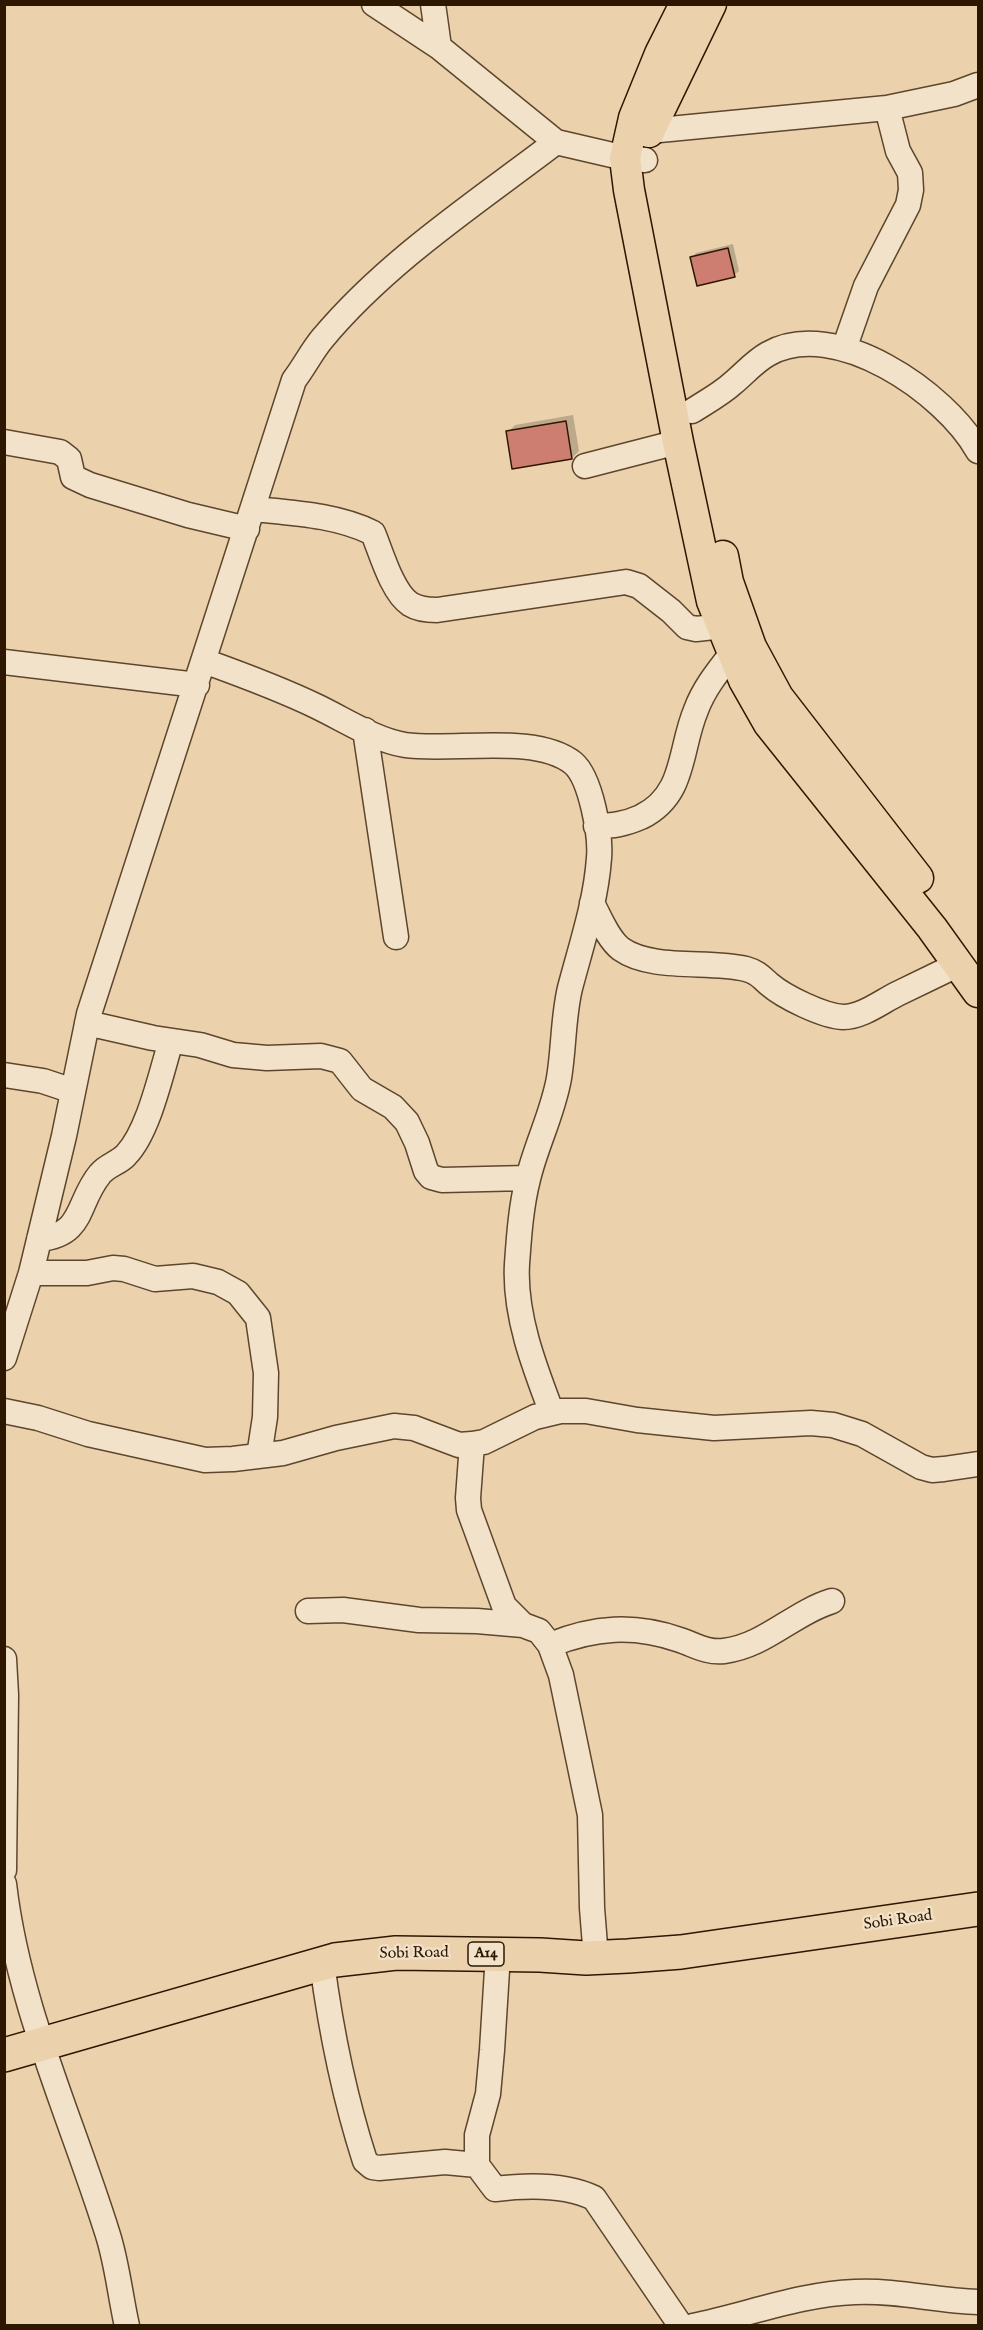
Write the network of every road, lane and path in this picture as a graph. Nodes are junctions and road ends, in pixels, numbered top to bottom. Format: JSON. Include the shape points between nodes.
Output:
{"nodes":[{"id":1,"x":374,"y":4,"type":"edge"},
{"id":2,"x":434,"y":4,"type":"edge"},
{"id":3,"x":685,"y":4,"type":"edge"},
{"id":4,"x":711,"y":4,"type":"edge"},
{"id":5,"x":439,"y":47,"type":"junction"},
{"id":6,"x":978,"y":85,"type":"edge"},
{"id":7,"x":887,"y":108,"type":"junction"},
{"id":8,"x":649,"y":131,"type":"junction"},
{"id":9,"x":556,"y":142,"type":"junction"},
{"id":10,"x":635,"y":159,"type":"junction"},
{"id":11,"x":844,"y":349,"type":"junction"},
{"id":12,"x":692,"y":411,"type":"junction"},
{"id":13,"x":4,"y":442,"type":"edge"},
{"id":14,"x":678,"y":442,"type":"junction"},
{"id":15,"x":978,"y":451,"type":"edge"},
{"id":16,"x":585,"y":466,"type":"dead end"},
{"id":17,"x":250,"y":519,"type":"junction"},
{"id":18,"x":728,"y":639,"type":"junction"},
{"id":19,"x":204,"y":661,"type":"junction"},
{"id":20,"x":4,"y":662,"type":"edge"},
{"id":21,"x":197,"y":686,"type":"junction"},
{"id":22,"x":365,"y":730,"type":"junction"},
{"id":23,"x":596,"y":826,"type":"junction"},
{"id":24,"x":592,"y":903,"type":"junction"},
{"id":25,"x":396,"y":937,"type":"dead end"},
{"id":26,"x":969,"y":960,"type":"edge"},
{"id":27,"x":978,"y":992,"type":"edge"},
{"id":28,"x":87,"y":1023,"type":"junction"},
{"id":29,"x":171,"y":1041,"type":"junction"},
{"id":30,"x":4,"y":1075,"type":"edge"},
{"id":31,"x":73,"y":1091,"type":"junction"},
{"id":32,"x":528,"y":1178,"type":"junction"},
{"id":33,"x":39,"y":1239,"type":"junction"},
{"id":34,"x":32,"y":1273,"type":"junction"},
{"id":35,"x":5,"y":1357,"type":"edge"},
{"id":36,"x":4,"y":1411,"type":"edge"},
{"id":37,"x":552,"y":1413,"type":"junction"},
{"id":38,"x":472,"y":1444,"type":"junction"},
{"id":39,"x":259,"y":1456,"type":"junction"},
{"id":40,"x":978,"y":1464,"type":"edge"},
{"id":41,"x":832,"y":1601,"type":"dead end"},
{"id":42,"x":308,"y":1611,"type":"dead end"},
{"id":43,"x":523,"y":1624,"type":"junction"},
{"id":44,"x":550,"y":1645,"type":"junction"},
{"id":45,"x":4,"y":1659,"type":"edge"},
{"id":46,"x":5,"y":1695,"type":"edge"},
{"id":47,"x":4,"y":1870,"type":"edge"},
{"id":48,"x":4,"y":1884,"type":"edge"},
{"id":49,"x":978,"y":1910,"type":"edge"},
{"id":50,"x":498,"y":1954,"type":"junction"},
{"id":51,"x":596,"y":1958,"type":"junction"},
{"id":52,"x":322,"y":1963,"type":"junction"},
{"id":53,"x":43,"y":2044,"type":"junction"},
{"id":54,"x":4,"y":2055,"type":"edge"},
{"id":55,"x":477,"y":2165,"type":"junction"},
{"id":56,"x":978,"y":2302,"type":"edge"},
{"id":57,"x":704,"y":2324,"type":"edge"},
{"id":58,"x":127,"y":2325,"type":"edge"},
{"id":59,"x":681,"y":2325,"type":"edge"}],
"edges":[{"from":1,"to":5,"type":"street"},
{"from":2,"to":5,"type":"street"},
{"from":3,"to":10,"type":"main road","via":[[634,118]]},
{"from":4,"to":8,"type":"main road"},
{"from":5,"to":9,"type":"street"},
{"from":6,"to":7,"type":"street"},
{"from":7,"to":8,"type":"street"},
{"from":7,"to":11,"type":"street","via":[[898,151],[910,173],[911,190],[908,205],[866,286]]},
{"from":8,"to":10,"type":"main road"},
{"from":9,"to":10,"type":"street"},
{"from":9,"to":17,"type":"street","via":[[413,251],[322,339],[294,380]]},
{"from":10,"to":12,"type":"main road"},
{"from":10,"to":14,"type":"main road","via":[[629,190]]},
{"from":11,"to":12,"type":"street","via":[[807,343],[768,354],[732,385]]},
{"from":11,"to":15,"type":"street","via":[[878,362],[912,383],[948,412]]},
{"from":12,"to":26,"type":"main road","via":[[728,582],[751,647],[778,697]]},
{"from":13,"to":17,"type":"street","via":[[60,452],[69,459],[73,477],[90,485],[188,515]]},
{"from":14,"to":16,"type":"street"},
{"from":14,"to":18,"type":"main road","via":[[712,601]]},
{"from":17,"to":18,"type":"street","via":[[309,516],[360,526],[373,533],[396,589],[408,603],[421,609],[437,610],[626,582],[639,586],[687,627]]},
{"from":17,"to":19,"type":"street"},
{"from":18,"to":23,"type":"street","via":[[695,711],[670,794],[654,811],[629,823]]},
{"from":18,"to":26,"type":"main road","via":[[744,680],[769,724]]},
{"from":19,"to":21,"type":"street"},
{"from":19,"to":22,"type":"street","via":[[267,683]]},
{"from":20,"to":21,"type":"street"},
{"from":21,"to":28,"type":"street"},
{"from":22,"to":23,"type":"street","via":[[404,745],[537,748],[555,754],[579,770]]},
{"from":22,"to":25,"type":"street"},
{"from":23,"to":24,"type":"street","via":[[600,856]]},
{"from":24,"to":26,"type":"street","via":[[620,949],[660,961],[747,969],[804,1005],[842,1017],[863,1012]]},
{"from":24,"to":32,"type":"street","via":[[567,1000],[559,1078]]},
{"from":26,"to":27,"type":"main road"},
{"from":28,"to":29,"type":"street"},
{"from":28,"to":31,"type":"street"},
{"from":29,"to":32,"type":"street","via":[[233,1055],[321,1056],[340,1061],[362,1089],[393,1107],[407,1122],[431,1178]]},
{"from":29,"to":33,"type":"street","via":[[151,1108],[134,1146],[101,1173],[72,1227],[62,1235]]},
{"from":30,"to":31,"type":"street"},
{"from":31,"to":33,"type":"street"},
{"from":32,"to":37,"type":"street","via":[[517,1266],[519,1305]]},
{"from":33,"to":34,"type":"street"},
{"from":34,"to":35,"type":"street"},
{"from":34,"to":39,"type":"street","via":[[87,1274],[124,1269],[155,1279],[193,1276],[218,1282],[238,1293],[258,1318],[266,1373]]},
{"from":36,"to":39,"type":"street","via":[[205,1460]]},
{"from":37,"to":38,"type":"street"},
{"from":37,"to":40,"type":"street","via":[[586,1411],[714,1428],[833,1425],[862,1434],[932,1470]]},
{"from":38,"to":39,"type":"street","via":[[459,1445],[414,1428],[394,1426],[283,1454]]},
{"from":38,"to":43,"type":"street","via":[[470,1510],[504,1606]]},
{"from":41,"to":44,"type":"street","via":[[813,1606],[763,1638],[726,1651],[714,1652],[638,1630],[604,1629]]},
{"from":42,"to":43,"type":"street","via":[[344,1610],[419,1620]]},
{"from":43,"to":44,"type":"street","via":[[539,1631]]},
{"from":44,"to":51,"type":"street","via":[[561,1675],[590,1815]]},
{"from":45,"to":46,"type":"street"},
{"from":46,"to":47,"type":"street"},
{"from":48,"to":53,"type":"street","via":[[24,1988]]},
{"from":49,"to":51,"type":"highway","name":"Sobi Road","number":"A14","via":[[681,1952]]},
{"from":50,"to":51,"type":"highway","name":"Sobi Road","number":"A14"},
{"from":50,"to":52,"type":"highway","name":"Sobi Road","number":"A14","via":[[396,1953]]},
{"from":50,"to":55,"type":"street","via":[[488,2094],[477,2135]]},
{"from":52,"to":53,"type":"highway","name":"Sobi Road","number":"A14"},
{"from":52,"to":55,"type":"street","via":[[335,2051],[364,2161],[379,2168],[445,2162]]},
{"from":53,"to":54,"type":"highway","name":"Sobi Road","number":"A14"},
{"from":53,"to":58,"type":"street","via":[[108,2235]]},
{"from":55,"to":59,"type":"street","via":[[495,2189],[562,2188],[594,2198]]},
{"from":56,"to":57,"type":"street","via":[[890,2291],[853,2292],[818,2295]]}]}
